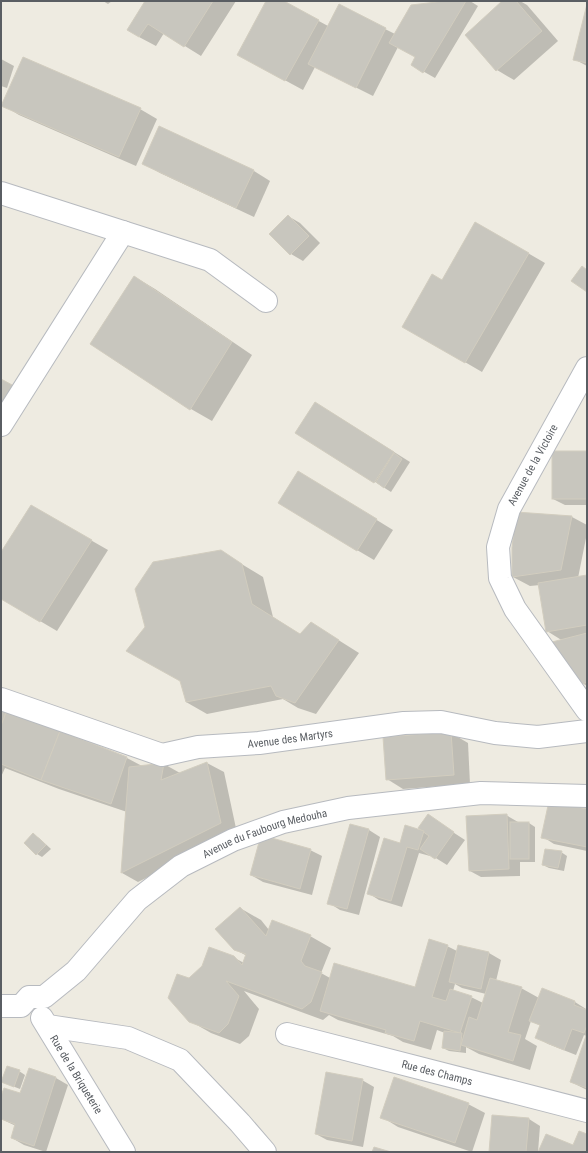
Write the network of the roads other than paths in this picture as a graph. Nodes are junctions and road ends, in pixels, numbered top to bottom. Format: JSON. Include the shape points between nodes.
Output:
{"nodes":[{"id":1,"x":1,"y":193,"type":"edge"},
{"id":2,"x":123,"y":232,"type":"junction"},
{"id":3,"x":266,"y":301,"type":"dead end"},
{"id":4,"x":587,"y":368,"type":"edge"},
{"id":5,"x":1,"y":425,"type":"edge"},
{"id":6,"x":1,"y":699,"type":"edge"},
{"id":7,"x":587,"y":710,"type":"edge"},
{"id":8,"x":587,"y":731,"type":"edge"},
{"id":9,"x":587,"y":796,"type":"edge"},
{"id":10,"x":13,"y":1005,"type":"edge"},
{"id":11,"x":48,"y":1026,"type":"junction"},
{"id":12,"x":287,"y":1034,"type":"dead end"},
{"id":13,"x":587,"y":1111,"type":"edge"},
{"id":14,"x":124,"y":1152,"type":"edge"},
{"id":15,"x":265,"y":1152,"type":"edge"}],
"edges":[{"from":1,"to":2,"type":"street"},
{"from":2,"to":3,"type":"street","via":[[210,260]]},
{"from":2,"to":5,"type":"street"},
{"from":4,"to":7,"type":"street","name":"Avenue de la Victoire","via":[[509,509],[498,547],[500,578],[515,609]]},
{"from":6,"to":8,"type":"street","name":"Avenue des Martyrs","via":[[162,755],[198,747],[259,743],[404,723],[441,722],[494,733],[538,737]]},
{"from":9,"to":10,"type":"street","name":"Avenue du Faubourg Medouha","via":[[481,794],[348,808],[283,822],[233,840],[181,866],[137,900],[76,971],[44,997]]},
{"from":10,"to":11,"type":"street","name":"Rue de la Briqueterie"},
{"from":11,"to":14,"type":"street","name":"Rue de la Briqueterie"},
{"from":11,"to":15,"type":"street","via":[[128,1038],[180,1060]]},
{"from":12,"to":13,"type":"street","name":"Rue des Champs"}]}
